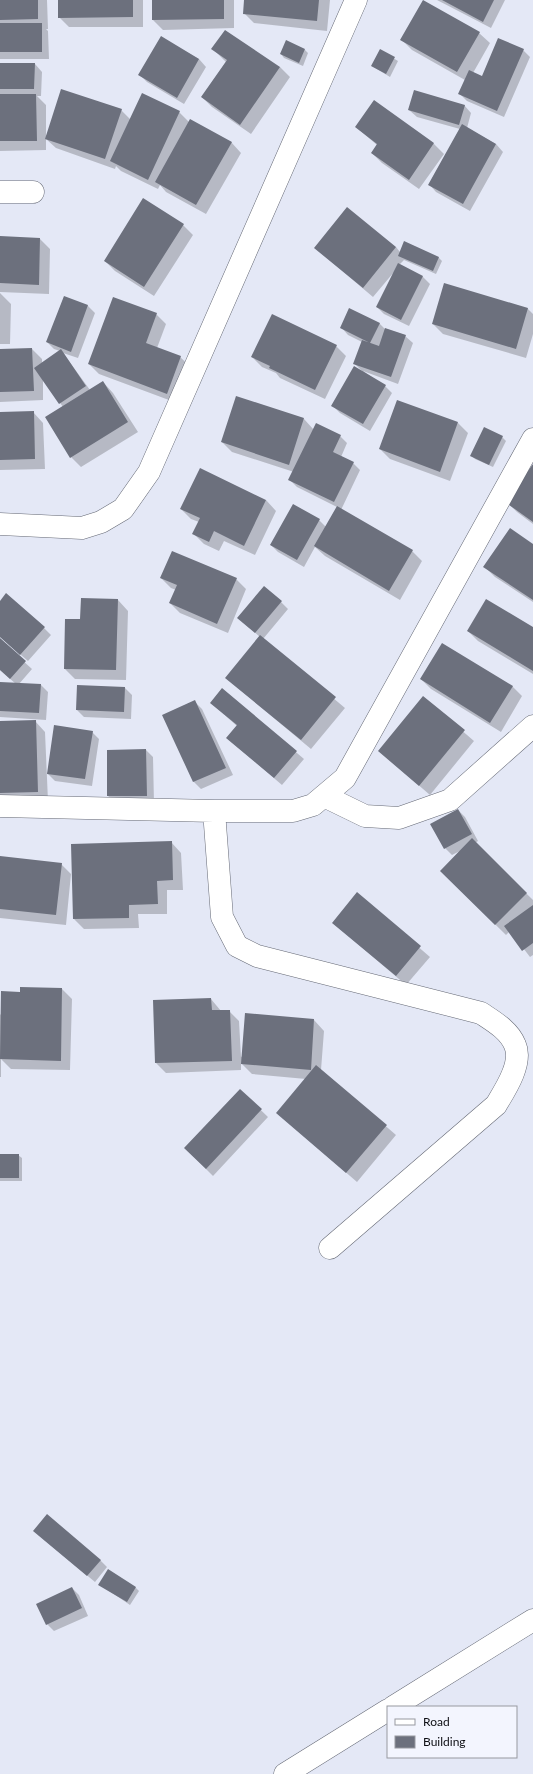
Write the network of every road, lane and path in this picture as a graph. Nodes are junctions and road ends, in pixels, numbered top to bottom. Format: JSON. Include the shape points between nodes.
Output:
{"nodes":[{"id":1,"x":356,"y":0,"type":"edge"},
{"id":2,"x":0,"y":192,"type":"edge"},
{"id":3,"x":33,"y":192,"type":"dead end"},
{"id":4,"x":533,"y":440,"type":"edge"},
{"id":5,"x":0,"y":524,"type":"edge"},
{"id":6,"x":533,"y":726,"type":"edge"},
{"id":7,"x":324,"y":796,"type":"junction"},
{"id":8,"x":0,"y":806,"type":"edge"},
{"id":9,"x":214,"y":811,"type":"junction"},
{"id":10,"x":330,"y":1248,"type":"dead end"},
{"id":11,"x":533,"y":1620,"type":"edge"},
{"id":12,"x":395,"y":1706,"type":"edge"},
{"id":13,"x":387,"y":1711,"type":"edge"},
{"id":14,"x":285,"y":1774,"type":"edge"}],
"edges":[{"from":1,"to":5,"type":"street","via":[[149,472],[123,509],[101,522],[82,528]]},
{"from":2,"to":3,"type":"street"},
{"from":4,"to":7,"type":"street","via":[[345,778]]},
{"from":6,"to":7,"type":"street","via":[[450,800],[399,818],[365,816]]},
{"from":7,"to":9,"type":"street","via":[[313,805],[294,811]]},
{"from":8,"to":9,"type":"street"},
{"from":9,"to":10,"type":"street","via":[[222,917],[237,946],[257,956],[481,1013],[503,1028],[516,1045],[516,1061],[509,1083],[496,1105]]},
{"from":11,"to":12,"type":"street"},
{"from":13,"to":14,"type":"street"}]}
